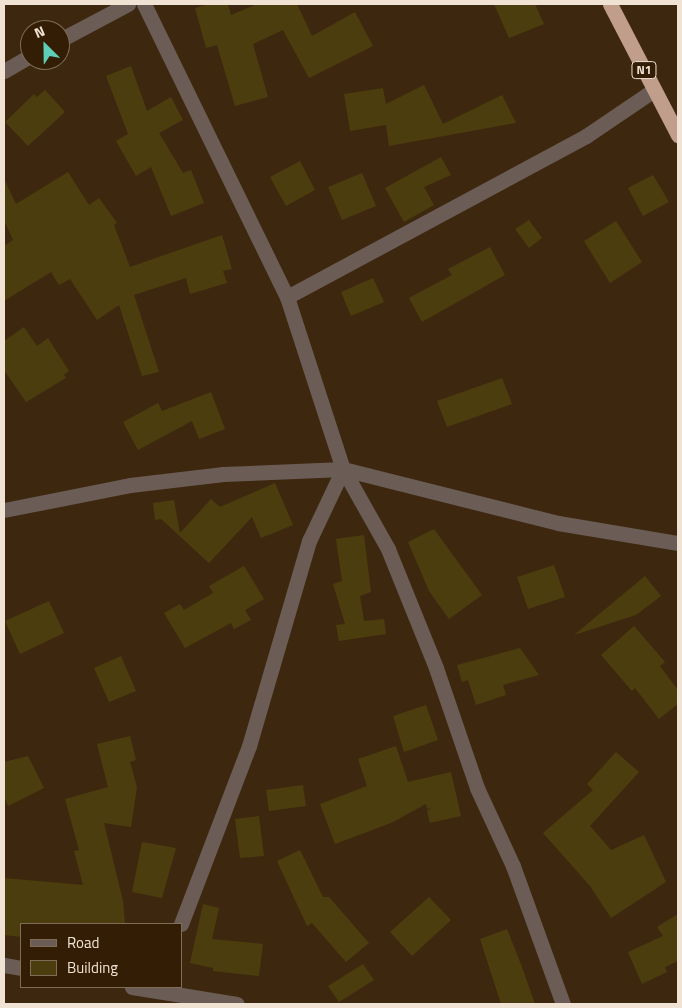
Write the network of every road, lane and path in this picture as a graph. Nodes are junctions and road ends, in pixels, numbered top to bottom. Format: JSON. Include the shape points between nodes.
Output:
{"nodes":[{"id":1,"x":128,"y":4,"type":"edge"},
{"id":2,"x":144,"y":4,"type":"edge"},
{"id":3,"x":610,"y":4,"type":"edge"},
{"id":4,"x":70,"y":35,"type":"edge"},
{"id":5,"x":20,"y":61,"type":"edge"},
{"id":6,"x":4,"y":70,"type":"edge"},
{"id":7,"x":654,"y":90,"type":"junction"},
{"id":8,"x":678,"y":135,"type":"edge"},
{"id":9,"x":287,"y":297,"type":"junction"},
{"id":10,"x":343,"y":469,"type":"junction"},
{"id":11,"x":4,"y":510,"type":"edge"},
{"id":12,"x":678,"y":544,"type":"edge"},
{"id":13,"x":180,"y":923,"type":"edge"},
{"id":14,"x":4,"y":965,"type":"edge"},
{"id":15,"x":20,"y":968,"type":"edge"},
{"id":16,"x":136,"y":988,"type":"edge"},
{"id":17,"x":160,"y":994,"type":"edge"},
{"id":18,"x":237,"y":1004,"type":"edge"},
{"id":19,"x":564,"y":1004,"type":"edge"}],
"edges":[{"from":1,"to":4,"type":"street"},
{"from":2,"to":9,"type":"street"},
{"from":3,"to":7,"type":"highway","number":"N1"},
{"from":5,"to":6,"type":"street"},
{"from":7,"to":8,"type":"highway","number":"N1"},
{"from":7,"to":9,"type":"street","via":[[586,136]]},
{"from":9,"to":10,"type":"street"},
{"from":10,"to":11,"type":"street","via":[[223,474],[130,485]]},
{"from":10,"to":12,"type":"street","via":[[558,523]]},
{"from":10,"to":13,"type":"street","via":[[309,541],[249,746]]},
{"from":10,"to":19,"type":"street","via":[[388,549],[436,668],[477,788],[513,866]]},
{"from":14,"to":15,"type":"street"},
{"from":16,"to":17,"type":"street"},
{"from":17,"to":18,"type":"street"}]}
